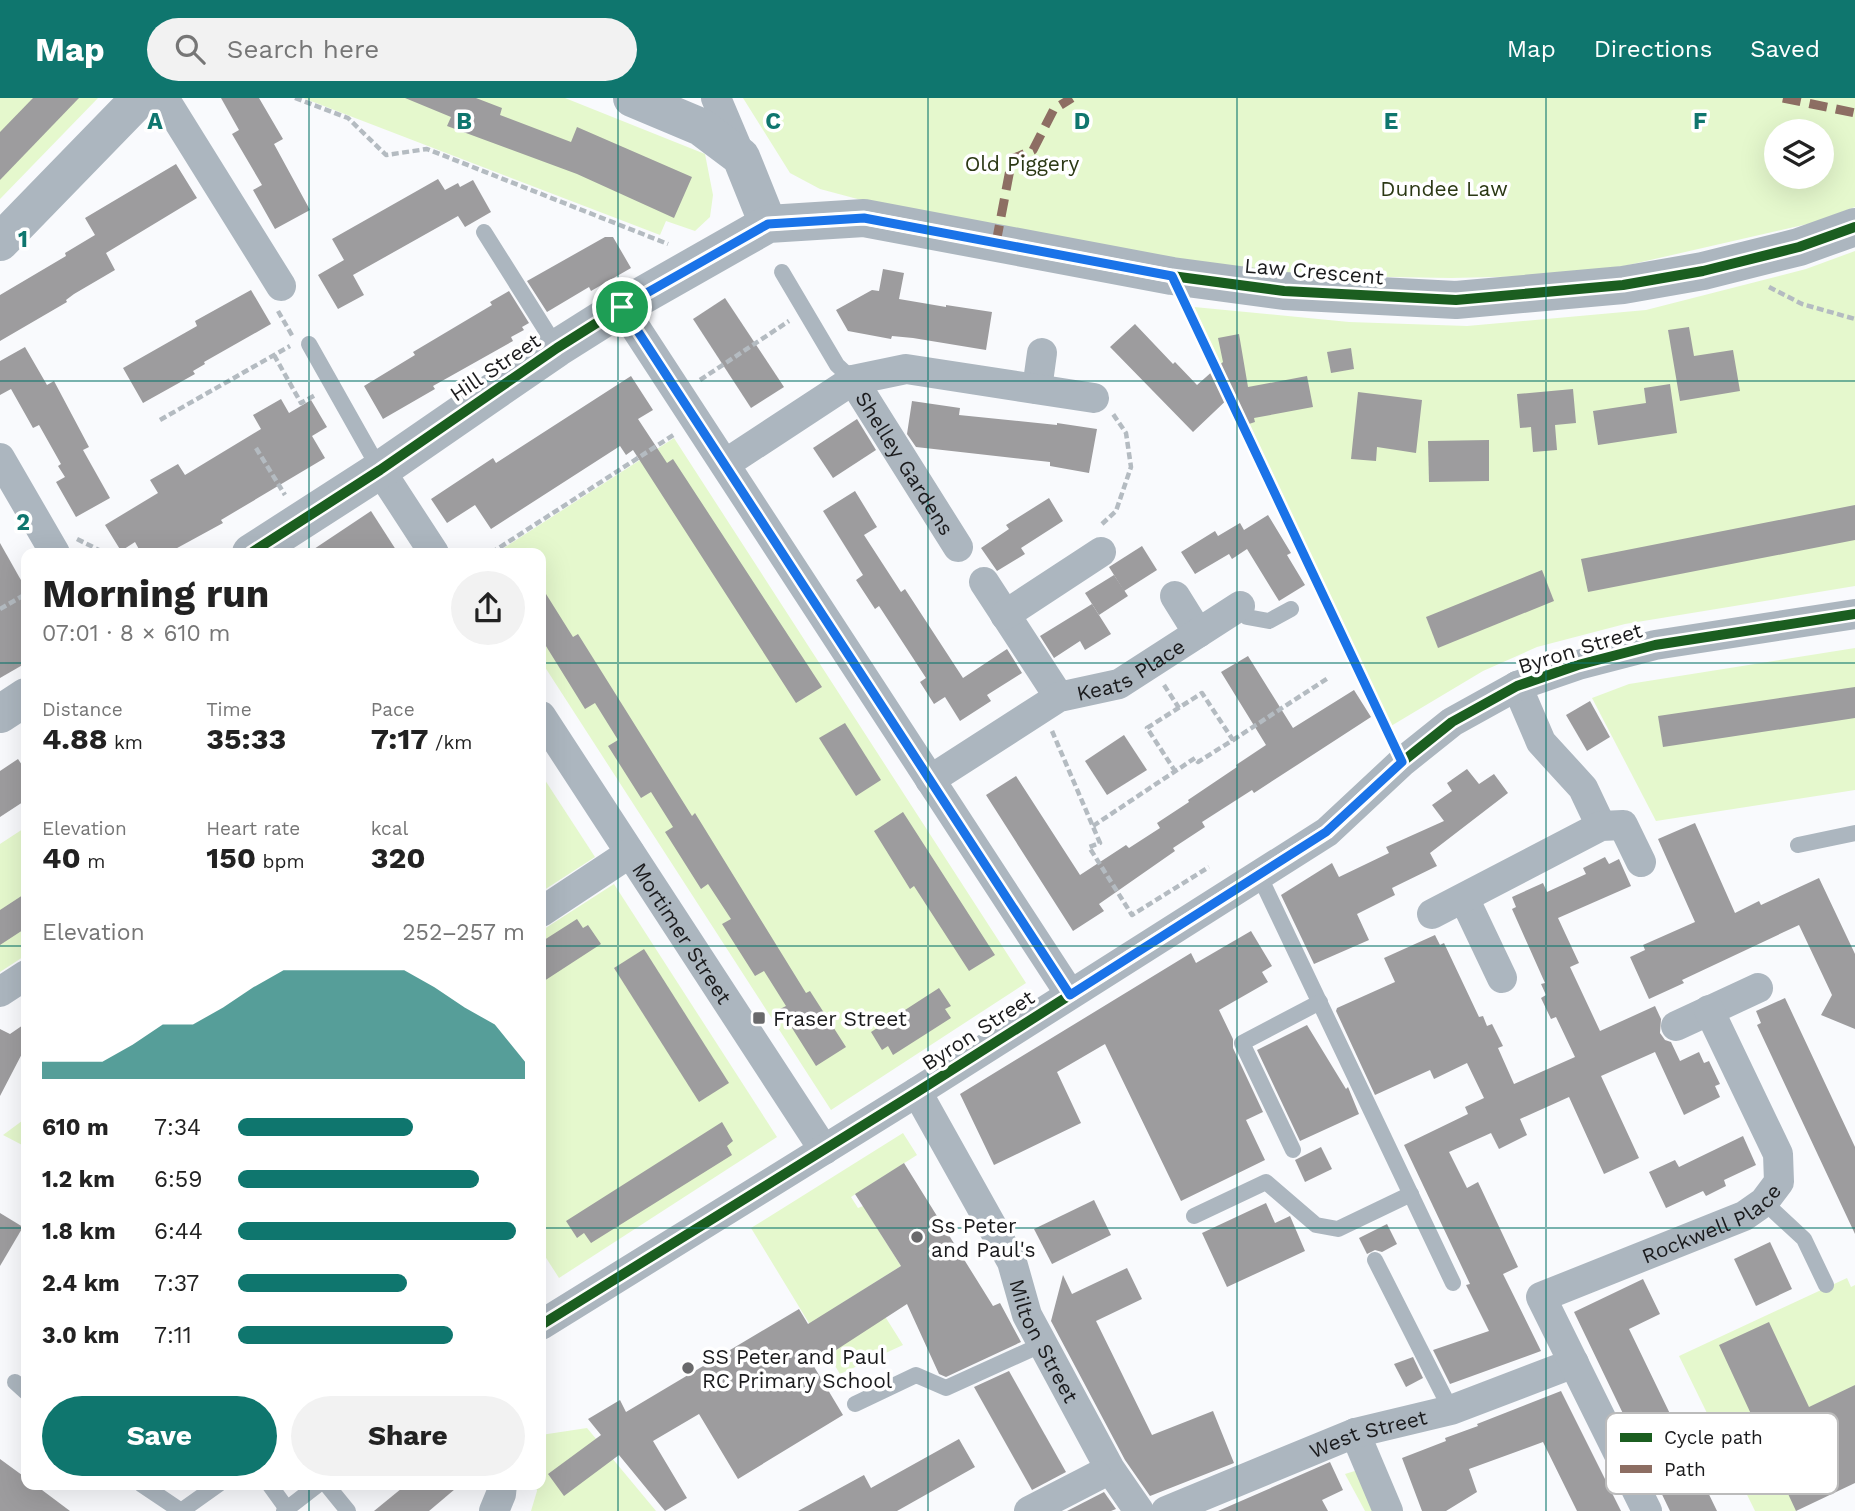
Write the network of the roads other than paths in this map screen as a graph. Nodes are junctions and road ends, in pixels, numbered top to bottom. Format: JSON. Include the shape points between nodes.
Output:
{"nodes":[{"id":1,"x":139,"y":98,"type":"edge"},
{"id":2,"x":164,"y":98,"type":"edge"},
{"id":3,"x":632,"y":98,"type":"edge"},
{"id":4,"x":716,"y":98,"type":"edge"},
{"id":5,"x":741,"y":157,"type":"junction"},
{"id":6,"x":768,"y":224,"type":"junction"},
{"id":7,"x":1855,"y":227,"type":"edge"},
{"id":8,"x":484,"y":232,"type":"dead end"},
{"id":9,"x":0,"y":242,"type":"edge"},
{"id":10,"x":782,"y":272,"type":"dead end"},
{"id":11,"x":281,"y":286,"type":"road end"},
{"id":12,"x":622,"y":307,"type":"junction"},
{"id":13,"x":309,"y":344,"type":"dead end"},
{"id":14,"x":557,"y":348,"type":"junction"},
{"id":15,"x":1042,"y":352,"type":"dead end"},
{"id":16,"x":853,"y":380,"type":"junction"},
{"id":17,"x":1037,"y":389,"type":"junction"},
{"id":18,"x":1094,"y":398,"type":"road end"},
{"id":19,"x":0,"y":458,"type":"edge"},
{"id":20,"x":724,"y":464,"type":"junction"},
{"id":21,"x":380,"y":470,"type":"junction"},
{"id":22,"x":958,"y":547,"type":"dead end"},
{"id":23,"x":52,"y":548,"type":"edge"},
{"id":24,"x":259,"y":548,"type":"edge"},
{"id":25,"x":431,"y":548,"type":"edge"},
{"id":26,"x":1101,"y":552,"type":"road end"},
{"id":27,"x":984,"y":582,"type":"dead end"},
{"id":28,"x":1175,"y":596,"type":"dead end"},
{"id":29,"x":1240,"y":606,"type":"joint"},
{"id":30,"x":1291,"y":609,"type":"dead end"},
{"id":31,"x":1855,"y":614,"type":"edge"},
{"id":32,"x":1005,"y":615,"type":"junction"},
{"id":33,"x":1198,"y":632,"type":"junction"},
{"id":34,"x":1517,"y":686,"type":"junction"},
{"id":35,"x":21,"y":700,"type":"edge"},
{"id":36,"x":1051,"y":703,"type":"junction"},
{"id":37,"x":0,"y":714,"type":"edge"},
{"id":38,"x":546,"y":724,"type":"edge"},
{"id":39,"x":930,"y":780,"type":"junction"},
{"id":40,"x":1601,"y":826,"type":"junction"},
{"id":41,"x":1855,"y":833,"type":"edge"},
{"id":42,"x":1798,"y":845,"type":"dead end"},
{"id":43,"x":631,"y":853,"type":"junction"},
{"id":44,"x":1641,"y":862,"type":"dead end"},
{"id":45,"x":1259,"y":875,"type":"junction"},
{"id":46,"x":1464,"y":898,"type":"junction"},
{"id":47,"x":546,"y":909,"type":"edge"},
{"id":48,"x":1432,"y":914,"type":"dead end"},
{"id":49,"x":21,"y":978,"type":"edge"},
{"id":50,"x":1502,"y":978,"type":"dead end"},
{"id":51,"x":1758,"y":988,"type":"dead end"},
{"id":52,"x":0,"y":992,"type":"edge"},
{"id":53,"x":1070,"y":995,"type":"junction"},
{"id":54,"x":1320,"y":1002,"type":"junction"},
{"id":55,"x":1709,"y":1010,"type":"junction"},
{"id":56,"x":1676,"y":1026,"type":"dead end"},
{"id":57,"x":917,"y":1092,"type":"junction"},
{"id":58,"x":824,"y":1150,"type":"junction"},
{"id":59,"x":1293,"y":1150,"type":"dead end"},
{"id":60,"x":1411,"y":1194,"type":"junction"},
{"id":61,"x":1764,"y":1202,"type":"junction"},
{"id":62,"x":1194,"y":1216,"type":"dead end"},
{"id":63,"x":1376,"y":1260,"type":"dead end"},
{"id":64,"x":1453,"y":1283,"type":"dead end"},
{"id":65,"x":1826,"y":1285,"type":"dead end"},
{"id":66,"x":546,"y":1315,"type":"edge"},
{"id":67,"x":1042,"y":1345,"type":"junction"},
{"id":68,"x":1574,"y":1363,"type":"junction"},
{"id":69,"x":855,"y":1404,"type":"dead end"},
{"id":70,"x":1451,"y":1409,"type":"junction"},
{"id":71,"x":1606,"y":1428,"type":"edge"},
{"id":72,"x":1354,"y":1433,"type":"junction"},
{"id":73,"x":1097,"y":1476,"type":"dead end"},
{"id":74,"x":150,"y":1490,"type":"edge"},
{"id":75,"x":273,"y":1490,"type":"edge"},
{"id":76,"x":311,"y":1490,"type":"edge"},
{"id":77,"x":331,"y":1490,"type":"edge"},
{"id":78,"x":501,"y":1490,"type":"edge"},
{"id":79,"x":195,"y":1491,"type":"edge"},
{"id":80,"x":1639,"y":1494,"type":"edge"},
{"id":81,"x":285,"y":1510,"type":"edge"},
{"id":82,"x":181,"y":1511,"type":"edge"},
{"id":83,"x":348,"y":1511,"type":"edge"},
{"id":84,"x":494,"y":1511,"type":"edge"},
{"id":85,"x":1029,"y":1511,"type":"edge"},
{"id":86,"x":1139,"y":1511,"type":"edge"},
{"id":87,"x":1166,"y":1511,"type":"edge"},
{"id":88,"x":1388,"y":1511,"type":"edge"},
{"id":89,"x":1647,"y":1511,"type":"edge"}],
"edges":[{"from":1,"to":9,"type":"street"},
{"from":2,"to":11,"type":"street"},
{"from":3,"to":5,"type":"street","via":[[701,127]]},
{"from":4,"to":5,"type":"street"},
{"from":5,"to":6,"type":"street"},
{"from":6,"to":7,"type":"street","name":"Law Crescent","via":[[864,218],[1172,276],[1284,291],[1456,300],[1623,285],[1703,271],[1799,247]]},
{"from":6,"to":12,"type":"street","name":"Hill Street"},
{"from":8,"to":14,"type":"lane"},
{"from":10,"to":16,"type":"lane","via":[[836,365]]},
{"from":12,"to":14,"type":"street","name":"Hill Street"},
{"from":12,"to":20,"type":"street"},
{"from":13,"to":21,"type":"lane"},
{"from":14,"to":21,"type":"street","name":"Hill Street"},
{"from":15,"to":17,"type":"street"},
{"from":16,"to":17,"type":"street","name":"Shelley Gardens","via":[[906,369]]},
{"from":16,"to":20,"type":"street","name":"Shelley Gardens"},
{"from":16,"to":22,"type":"street","name":"Shelley Gardens"},
{"from":17,"to":18,"type":"street","name":"Shelley Gardens"},
{"from":19,"to":23,"type":"street"},
{"from":20,"to":39,"type":"street"},
{"from":21,"to":24,"type":"street","name":"Hill Street"},
{"from":21,"to":25,"type":"street"},
{"from":26,"to":32,"type":"street"},
{"from":27,"to":32,"type":"street","name":"Keats Place"},
{"from":28,"to":33,"type":"street","name":"Keats Place"},
{"from":29,"to":30,"type":"lane","via":[[1247,617],[1269,621]]},
{"from":29,"to":33,"type":"street","name":"Keats Place"},
{"from":31,"to":34,"type":"street","name":"Byron Street","via":[[1655,645]]},
{"from":32,"to":36,"type":"street","name":"Keats Place"},
{"from":33,"to":36,"type":"street","name":"Keats Place","via":[[1119,684]]},
{"from":34,"to":40,"type":"street","via":[[1542,742],[1583,788]]},
{"from":34,"to":45,"type":"street","name":"Byron Street","via":[[1452,722],[1326,832]]},
{"from":35,"to":37,"type":"street"},
{"from":36,"to":39,"type":"street","name":"Keats Place"},
{"from":38,"to":43,"type":"street","name":"Mortimer Street"},
{"from":39,"to":53,"type":"street"},
{"from":40,"to":44,"type":"street","via":[[1623,825]]},
{"from":40,"to":46,"type":"street"},
{"from":41,"to":42,"type":"lane"},
{"from":43,"to":47,"type":"street"},
{"from":43,"to":58,"type":"street","name":"Mortimer Street"},
{"from":45,"to":53,"type":"street","name":"Byron Street"},
{"from":45,"to":54,"type":"lane"},
{"from":46,"to":48,"type":"street"},
{"from":46,"to":50,"type":"street"},
{"from":49,"to":52,"type":"street"},
{"from":51,"to":55,"type":"street"},
{"from":53,"to":57,"type":"street","name":"Byron Street"},
{"from":54,"to":59,"type":"lane","via":[[1242,1043]]},
{"from":54,"to":60,"type":"lane"},
{"from":55,"to":56,"type":"street"},
{"from":55,"to":61,"type":"street","name":"Rockwell Place","via":[[1779,1154],[1779,1182]]},
{"from":57,"to":58,"type":"street","name":"Byron Street"},
{"from":57,"to":67,"type":"street","name":"Milton Street","via":[[1012,1262],[1027,1315]]},
{"from":58,"to":66,"type":"street","name":"Byron Street"},
{"from":60,"to":62,"type":"lane","via":[[1338,1229],[1316,1225],[1266,1182]]},
{"from":60,"to":64,"type":"lane"},
{"from":61,"to":65,"type":"lane","via":[[1804,1239]]},
{"from":61,"to":68,"type":"street","name":"Rockwell Place","via":[[1744,1216],[1541,1297]]},
{"from":63,"to":70,"type":"lane"},
{"from":67,"to":69,"type":"lane","via":[[946,1388],[916,1374]]},
{"from":67,"to":86,"type":"street","name":"Milton Street"},
{"from":68,"to":70,"type":"street","name":"West Street"},
{"from":68,"to":71,"type":"street"},
{"from":70,"to":72,"type":"street","name":"West Street"},
{"from":72,"to":87,"type":"street","name":"West Street"},
{"from":72,"to":88,"type":"street"},
{"from":73,"to":85,"type":"street"},
{"from":74,"to":82,"type":"lane"},
{"from":75,"to":81,"type":"lane"},
{"from":76,"to":81,"type":"lane"},
{"from":77,"to":83,"type":"lane"},
{"from":78,"to":84,"type":"street"},
{"from":79,"to":82,"type":"lane"},
{"from":80,"to":89,"type":"street"}]}
